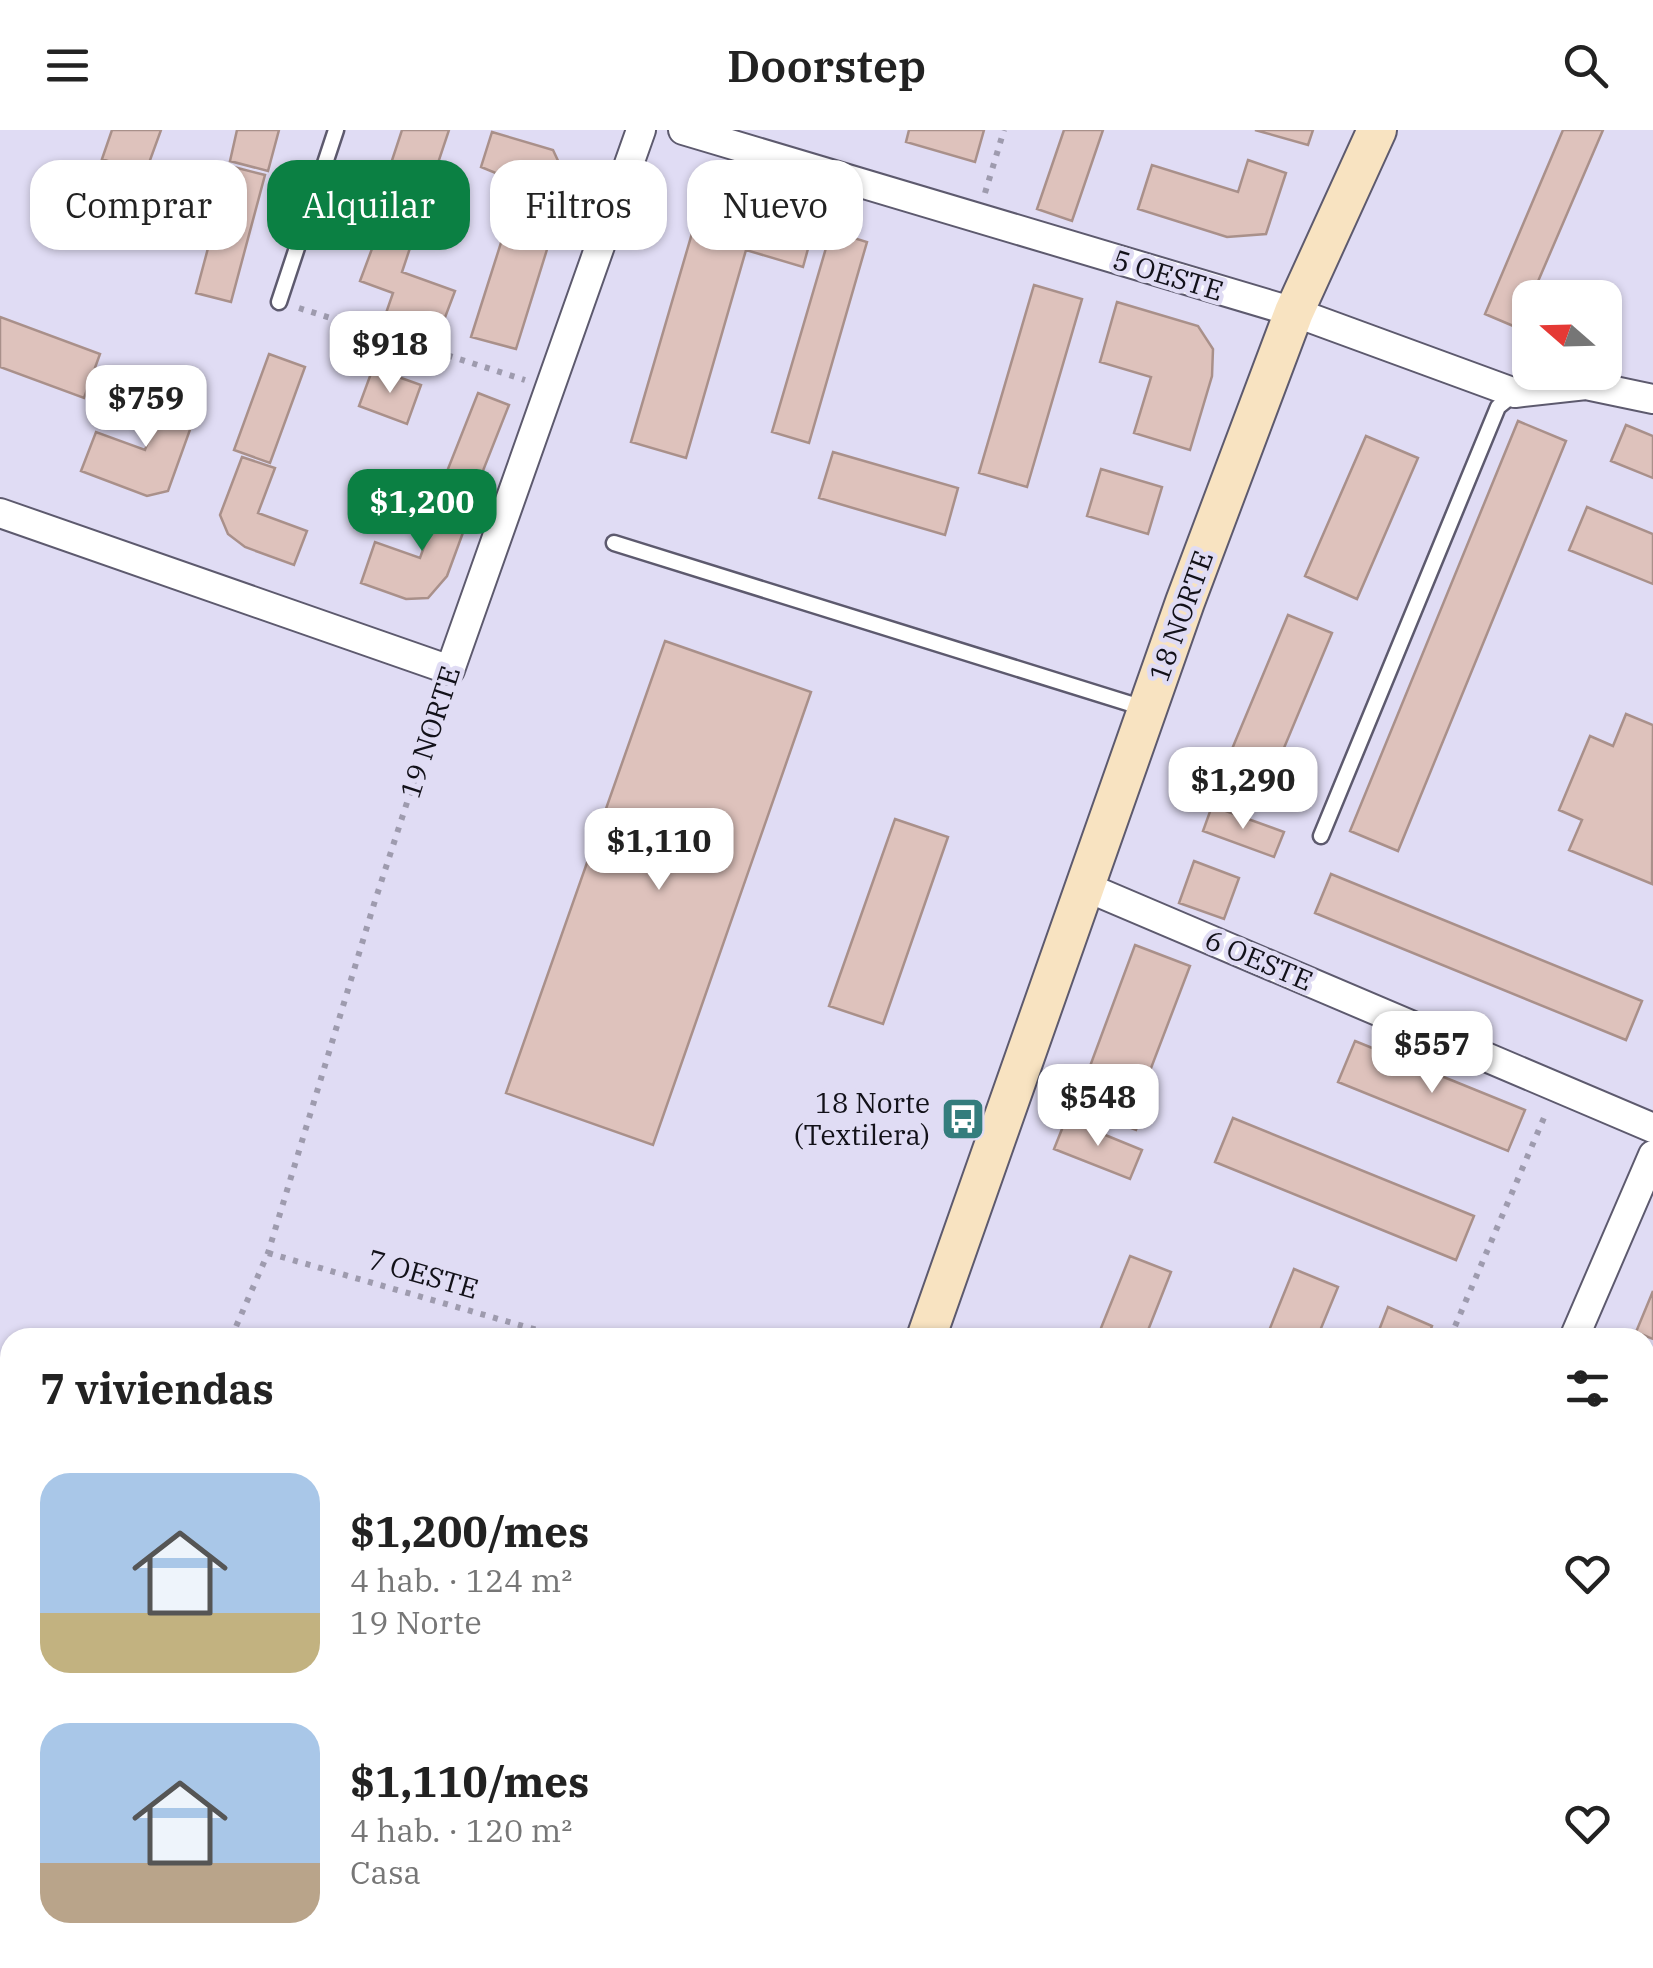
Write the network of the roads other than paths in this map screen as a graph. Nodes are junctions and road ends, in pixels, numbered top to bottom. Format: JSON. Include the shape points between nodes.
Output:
{"nodes":[{"id":1,"x":336,"y":130,"type":"edge"},
{"id":2,"x":641,"y":130,"type":"edge"},
{"id":3,"x":682,"y":130,"type":"edge"},
{"id":4,"x":1376,"y":130,"type":"edge"},
{"id":5,"x":279,"y":302,"type":"road end"},
{"id":6,"x":1294,"y":312,"type":"junction"},
{"id":7,"x":1514,"y":393,"type":"junction"},
{"id":8,"x":1653,"y":399,"type":"edge"},
{"id":9,"x":0,"y":513,"type":"edge"},
{"id":10,"x":614,"y":543,"type":"dead end"},
{"id":11,"x":1148,"y":710,"type":"junction"},
{"id":12,"x":1321,"y":836,"type":"dead end"},
{"id":13,"x":1086,"y":886,"type":"junction"},
{"id":14,"x":1653,"y":1128,"type":"edge"},
{"id":15,"x":1653,"y":1155,"type":"edge"},
{"id":16,"x":930,"y":1328,"type":"edge"},
{"id":17,"x":1578,"y":1328,"type":"edge"}],
"edges":[{"from":1,"to":5,"type":"lane"},
{"from":2,"to":9,"type":"street","name":"19 NORTE","via":[[450,670]]},
{"from":3,"to":6,"type":"street","name":"5 OESTE"},
{"from":4,"to":6,"type":"main road","name":"18 NORTE"},
{"from":6,"to":7,"type":"street","name":"5 OESTE"},
{"from":6,"to":11,"type":"main road","name":"18 NORTE"},
{"from":7,"to":8,"type":"street","name":"5 OESTE","via":[[1586,385]]},
{"from":7,"to":12,"type":"lane","via":[[1498,407]]},
{"from":10,"to":11,"type":"lane"},
{"from":11,"to":13,"type":"main road","name":"18 NORTE"},
{"from":13,"to":14,"type":"street","name":"6 OESTE"},
{"from":13,"to":16,"type":"main road","name":"18 NORTE"},
{"from":15,"to":17,"type":"street"}]}
